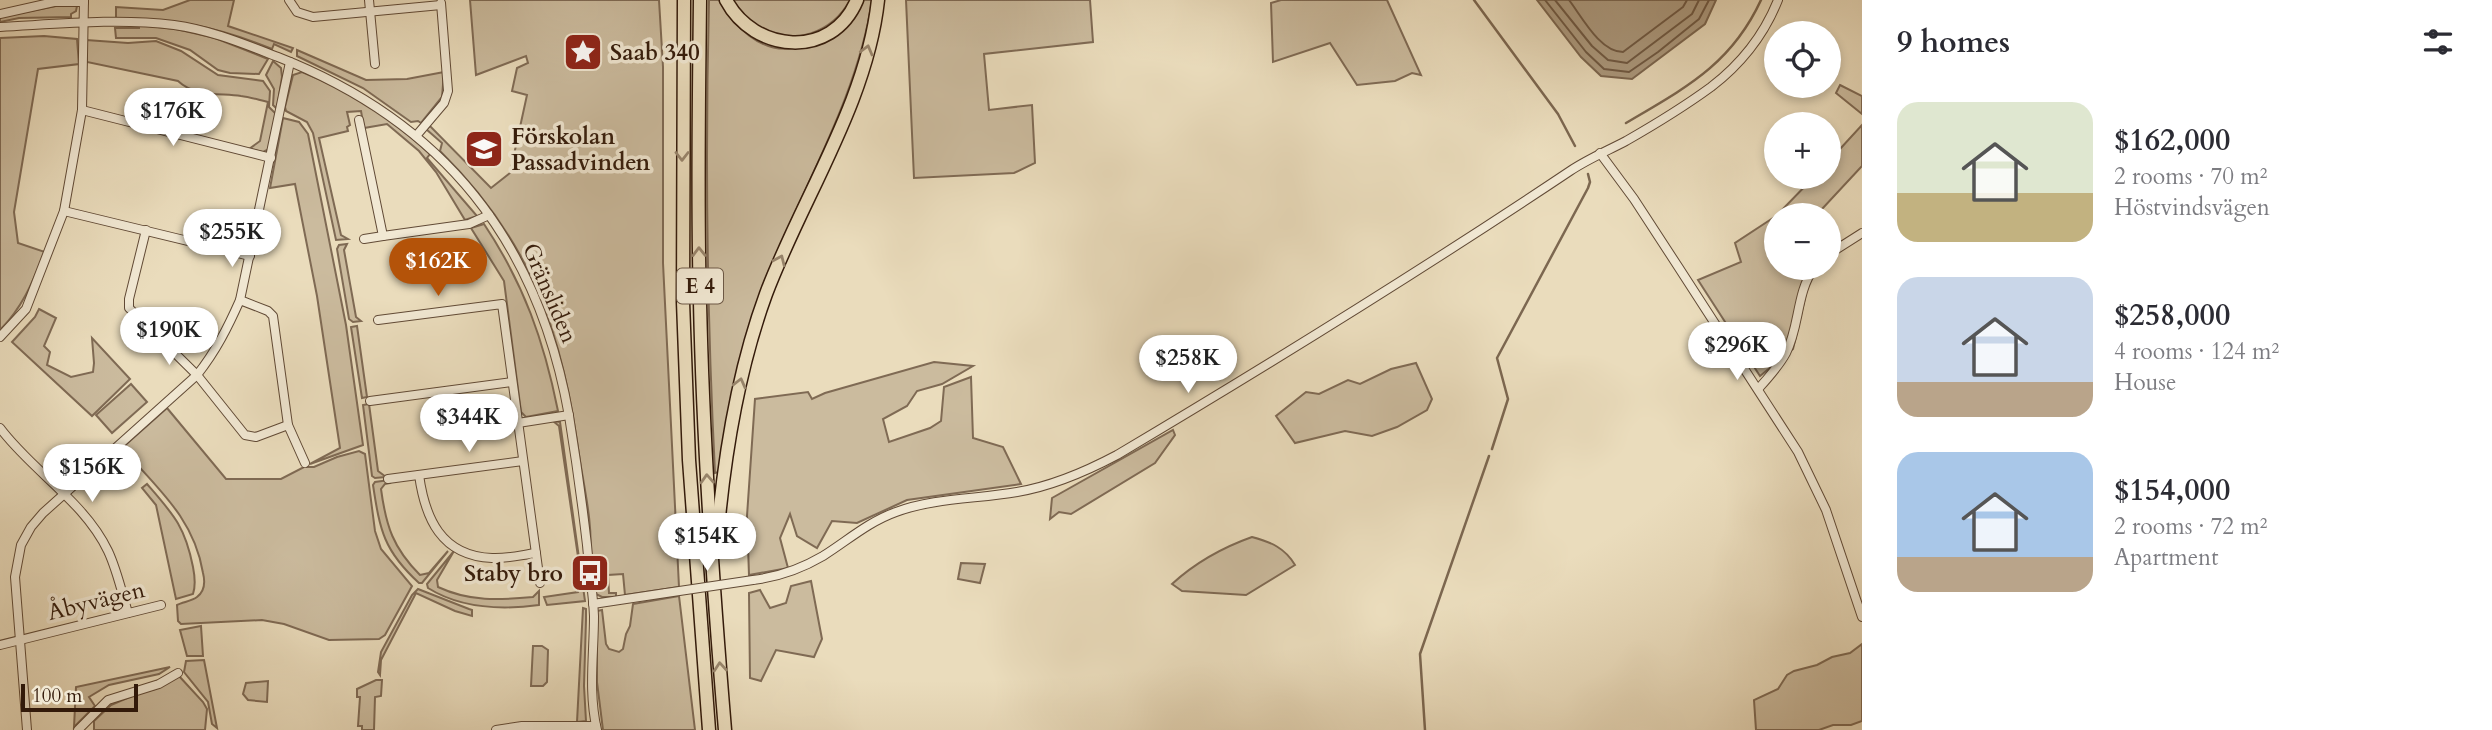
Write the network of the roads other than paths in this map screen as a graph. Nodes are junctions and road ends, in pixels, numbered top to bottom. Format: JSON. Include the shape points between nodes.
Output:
{"nodes":[{"id":1,"x":289,"y":0,"type":"edge"},
{"id":2,"x":369,"y":0,"type":"edge"},
{"id":3,"x":675,"y":0,"type":"edge"},
{"id":4,"x":684,"y":0,"type":"edge"},
{"id":5,"x":700,"y":0,"type":"edge"},
{"id":6,"x":726,"y":0,"type":"edge"},
{"id":7,"x":857,"y":0,"type":"edge"},
{"id":8,"x":878,"y":0,"type":"edge"},
{"id":9,"x":1778,"y":0,"type":"edge"},
{"id":10,"x":83,"y":1,"type":"edge"},
{"id":11,"x":441,"y":3,"type":"edge"},
{"id":12,"x":370,"y":12,"type":"junction"},
{"id":13,"x":0,"y":14,"type":"edge"},
{"id":14,"x":83,"y":22,"type":"junction"},
{"id":15,"x":0,"y":27,"type":"edge"},
{"id":16,"x":290,"y":62,"type":"junction"},
{"id":17,"x":375,"y":64,"type":"dead end"},
{"id":18,"x":682,"y":88,"type":"junction"},
{"id":19,"x":82,"y":110,"type":"junction"},
{"id":20,"x":359,"y":120,"type":"dead end"},
{"id":21,"x":416,"y":136,"type":"junction"},
{"id":22,"x":1600,"y":153,"type":"junction"},
{"id":23,"x":271,"y":158,"type":"junction"},
{"id":24,"x":64,"y":211,"type":"junction"},
{"id":25,"x":489,"y":215,"type":"junction"},
{"id":26,"x":146,"y":230,"type":"junction"},
{"id":27,"x":1862,"y":233,"type":"edge"},
{"id":28,"x":383,"y":236,"type":"junction"},
{"id":29,"x":364,"y":239,"type":"dead end"},
{"id":30,"x":1841,"y":246,"type":"edge"},
{"id":31,"x":250,"y":256,"type":"junction"},
{"id":32,"x":1807,"y":280,"type":"edge"},
{"id":33,"x":240,"y":300,"type":"junction"},
{"id":34,"x":378,"y":320,"type":"dead end"},
{"id":35,"x":0,"y":337,"type":"edge"},
{"id":36,"x":197,"y":375,"type":"junction"},
{"id":37,"x":512,"y":382,"type":"junction"},
{"id":38,"x":1759,"y":388,"type":"junction"},
{"id":39,"x":370,"y":401,"type":"dead end"},
{"id":40,"x":569,"y":415,"type":"junction"},
{"id":41,"x":518,"y":423,"type":"junction"},
{"id":42,"x":288,"y":425,"type":"junction"},
{"id":43,"x":0,"y":428,"type":"edge"},
{"id":44,"x":523,"y":461,"type":"junction"},
{"id":45,"x":305,"y":463,"type":"dead end"},
{"id":46,"x":419,"y":475,"type":"junction"},
{"id":47,"x":388,"y":479,"type":"dead end"},
{"id":48,"x":64,"y":494,"type":"junction"},
{"id":49,"x":536,"y":553,"type":"junction"},
{"id":50,"x":540,"y":583,"type":"dead end"},
{"id":51,"x":713,"y":583,"type":"junction"},
{"id":52,"x":593,"y":604,"type":"junction"},
{"id":53,"x":161,"y":605,"type":"dead end"},
{"id":54,"x":128,"y":613,"type":"junction"},
{"id":55,"x":1862,"y":617,"type":"edge"},
{"id":56,"x":20,"y":640,"type":"junction"},
{"id":57,"x":0,"y":645,"type":"edge"},
{"id":58,"x":177,"y":673,"type":"dead end"},
{"id":59,"x":597,"y":728,"type":"edge"},
{"id":60,"x":27,"y":730,"type":"edge"},
{"id":61,"x":78,"y":730,"type":"edge"},
{"id":62,"x":496,"y":730,"type":"edge"},
{"id":63,"x":709,"y":730,"type":"edge"},
{"id":64,"x":725,"y":730,"type":"edge"}],
"edges":[{"from":1,"to":12,"type":"street","via":[[309,17]]},
{"from":2,"to":12,"type":"street"},
{"from":3,"to":18,"type":"highway"},
{"from":4,"to":18,"type":"highway","number":"E 4"},
{"from":51,"to":5,"type":"highway","number":"E 4","one_way":true,"via":[[700,302]]},
{"from":6,"to":7,"type":"highway","via":[[738,19],[759,35],[794,43],[834,30]]},
{"from":51,"to":8,"type":"highway","one_way":true,"via":[[728,439],[746,357],[777,267],[850,104]]},
{"from":9,"to":22,"type":"street","via":[[1757,41],[1720,79]]},
{"from":10,"to":13,"type":"street"},
{"from":10,"to":14,"type":"street"},
{"from":11,"to":12,"type":"street"},
{"from":11,"to":21,"type":"street","via":[[448,91],[444,103]]},
{"from":12,"to":17,"type":"street"},
{"from":14,"to":15,"type":"street","name":"Gränsliden"},
{"from":14,"to":16,"type":"street","name":"Gränsliden","via":[[194,29]]},
{"from":14,"to":19,"type":"street"},
{"from":16,"to":21,"type":"street","name":"Gränsliden","via":[[358,94]]},
{"from":16,"to":23,"type":"street"},
{"from":18,"to":63,"type":"highway","number":"E 4","one_way":true,"via":[[689,460]]},
{"from":19,"to":23,"type":"street"},
{"from":19,"to":24,"type":"street"},
{"from":20,"to":28,"type":"street"},
{"from":21,"to":25,"type":"street","name":"Gränsliden","via":[[459,177]]},
{"from":22,"to":38,"type":"street"},
{"from":22,"to":52,"type":"street","bridge":true,"via":[[1096,466],[1020,492],[897,511],[790,572]]},
{"from":23,"to":31,"type":"street"},
{"from":24,"to":26,"type":"street"},
{"from":24,"to":35,"type":"street","via":[[26,309]]},
{"from":25,"to":28,"type":"street","via":[[469,224]]},
{"from":25,"to":40,"type":"street","name":"Gränsliden","via":[[541,309]]},
{"from":26,"to":31,"type":"street"},
{"from":26,"to":36,"type":"street","via":[[129,308]]},
{"from":27,"to":30,"type":"street"},
{"from":28,"to":29,"type":"street"},
{"from":31,"to":33,"type":"street"},
{"from":32,"to":38,"type":"street","via":[[1787,351]]},
{"from":33,"to":36,"type":"street","via":[[213,355]]},
{"from":33,"to":42,"type":"street","via":[[273,316]]},
{"from":34,"to":37,"type":"street","via":[[502,304]]},
{"from":36,"to":42,"type":"street","via":[[248,436]]},
{"from":36,"to":48,"type":"street"},
{"from":37,"to":39,"type":"street"},
{"from":37,"to":41,"type":"street"},
{"from":38,"to":55,"type":"street","via":[[1816,487]]},
{"from":40,"to":41,"type":"street"},
{"from":40,"to":52,"type":"street","name":"Gränsliden"},
{"from":41,"to":44,"type":"street"},
{"from":42,"to":45,"type":"street"},
{"from":43,"to":48,"type":"street"},
{"from":44,"to":46,"type":"street"},
{"from":44,"to":49,"type":"street"},
{"from":46,"to":47,"type":"street"},
{"from":46,"to":49,"type":"street","via":[[430,521],[454,547],[492,558]]},
{"from":48,"to":54,"type":"street","via":[[108,550]]},
{"from":48,"to":56,"type":"street","via":[[36,519],[18,555],[15,577]]},
{"from":49,"to":50,"type":"street"},
{"from":64,"to":51,"type":"highway","number":"E 4","one_way":true},
{"from":52,"to":59,"type":"street","name":"Gränsliden"},
{"from":53,"to":54,"type":"street","name":"Åbyvägen"},
{"from":54,"to":56,"type":"street","name":"Åbyvägen"},
{"from":56,"to":57,"type":"street","name":"Åbyvägen"},
{"from":56,"to":60,"type":"street"},
{"from":58,"to":61,"type":"street","via":[[159,684],[108,700]]},
{"from":59,"to":62,"type":"street"}]}
